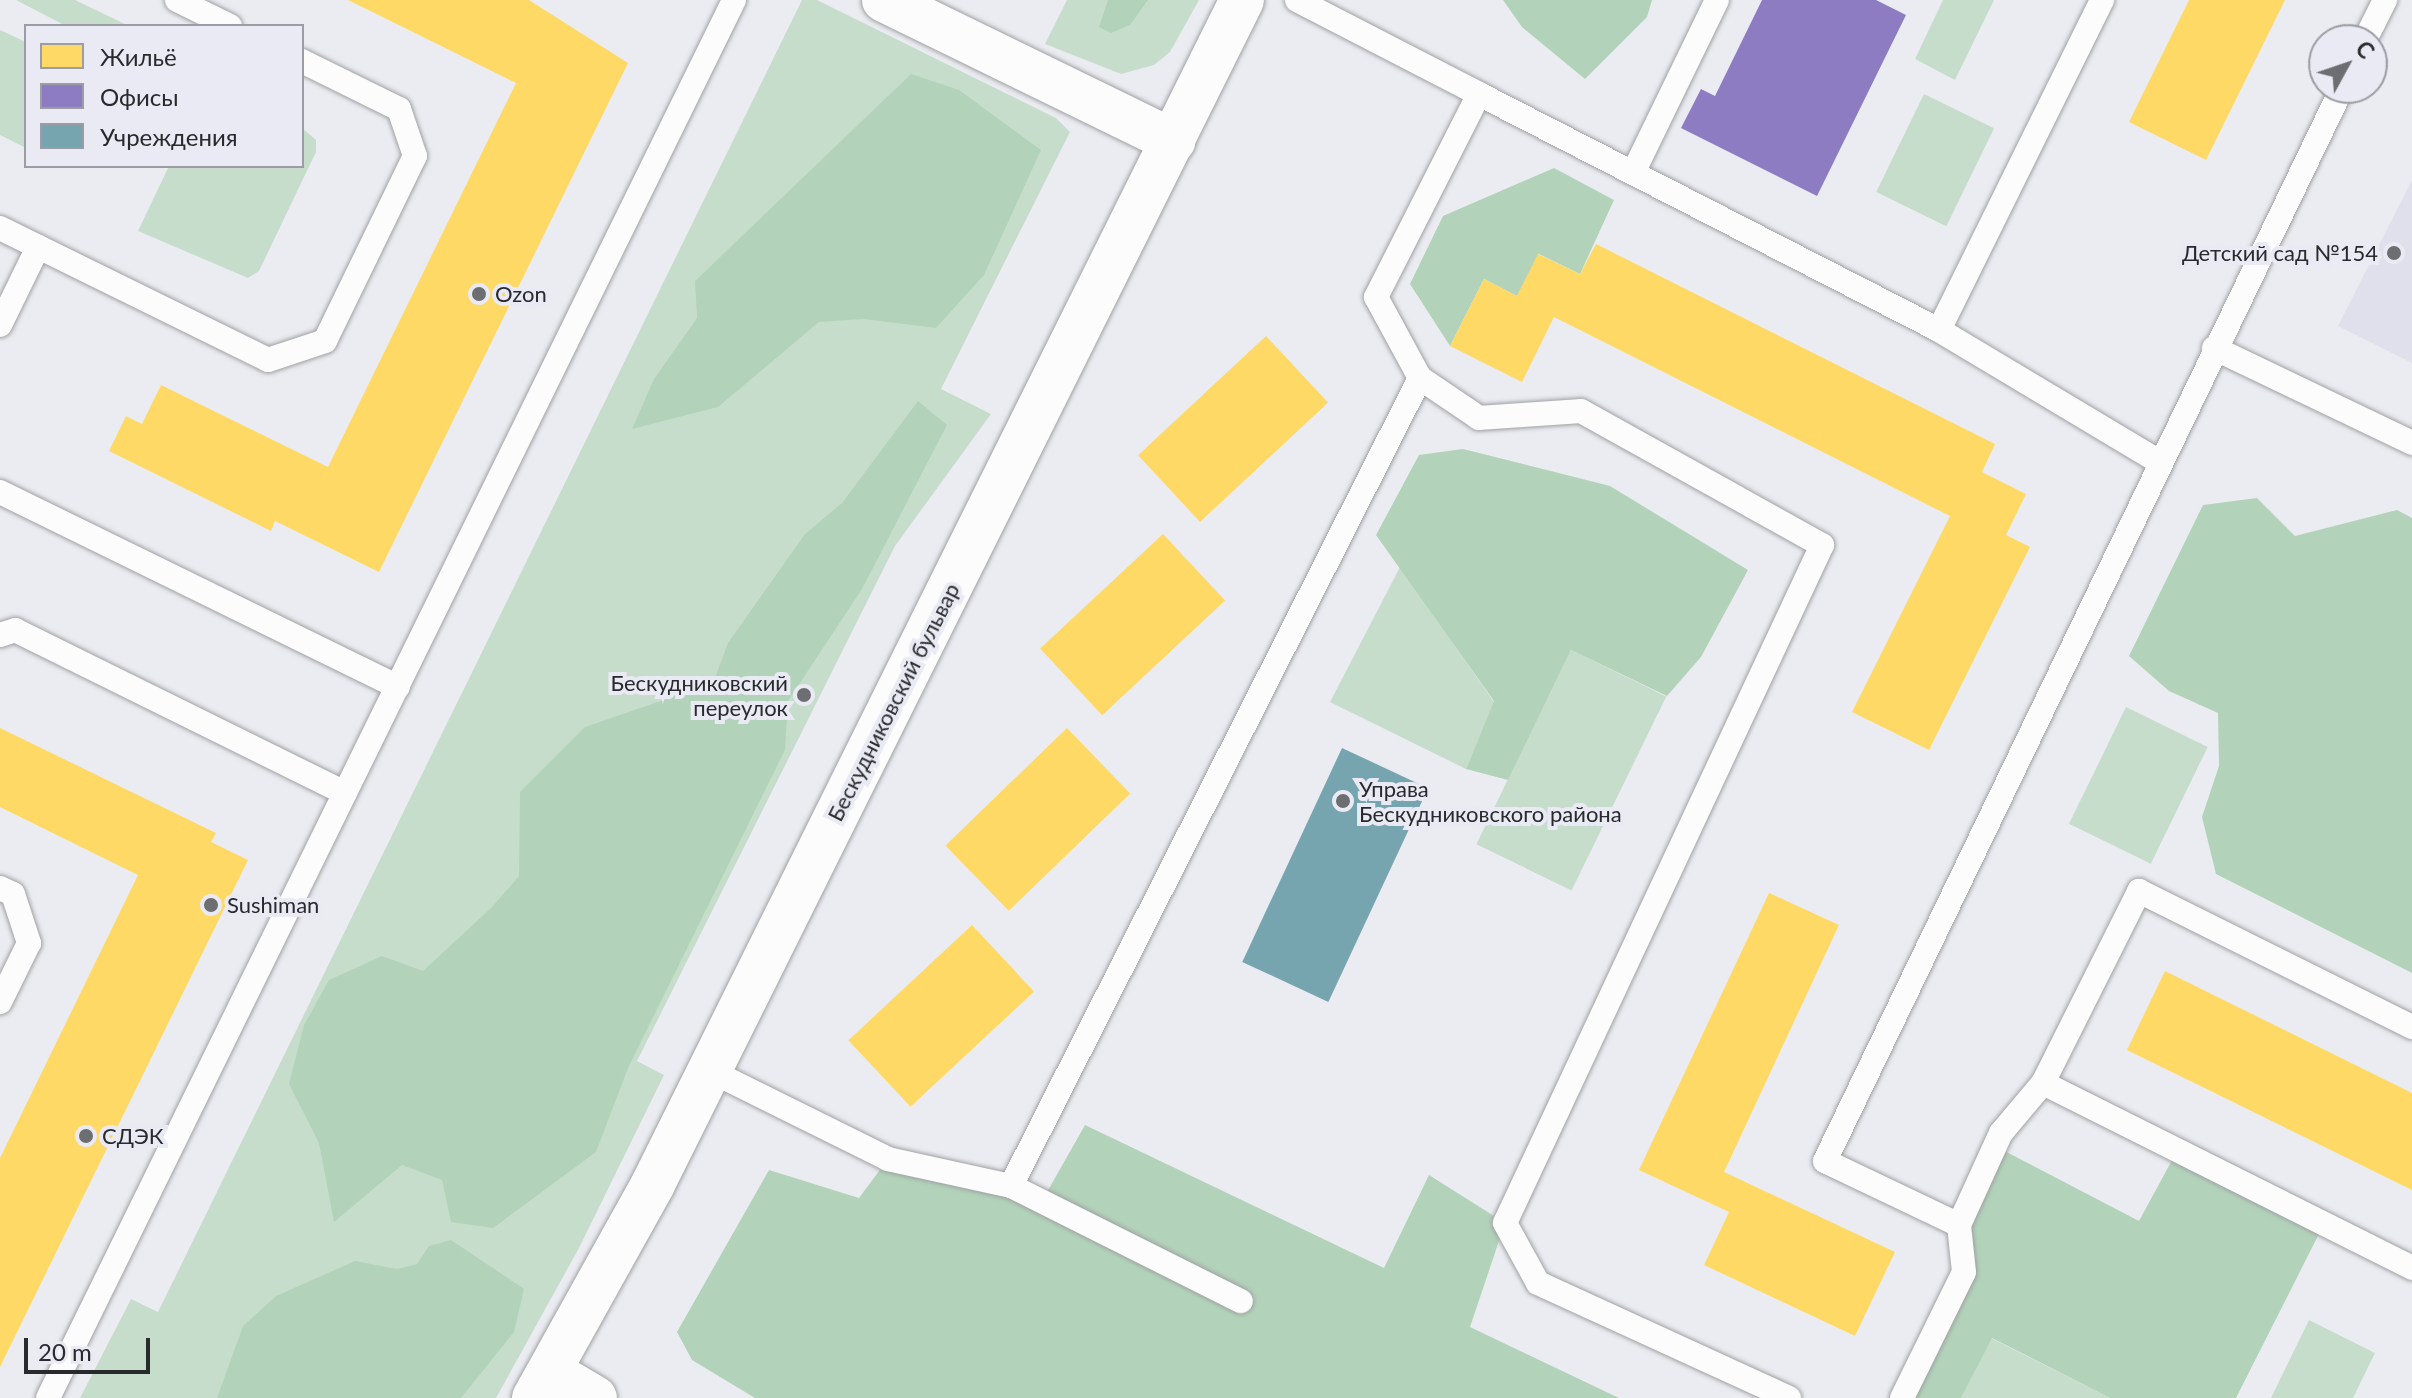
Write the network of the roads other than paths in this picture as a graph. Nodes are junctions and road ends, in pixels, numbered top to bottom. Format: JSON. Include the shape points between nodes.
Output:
{"nodes":[{"id":1,"x":177,"y":0,"type":"edge"},
{"id":2,"x":734,"y":0,"type":"edge"},
{"id":3,"x":884,"y":0,"type":"edge"},
{"id":4,"x":1242,"y":0,"type":"edge"},
{"id":5,"x":1297,"y":0,"type":"edge"},
{"id":6,"x":1717,"y":0,"type":"edge"},
{"id":7,"x":2102,"y":0,"type":"edge"},
{"id":8,"x":2385,"y":0,"type":"edge"},
{"id":9,"x":226,"y":24,"type":"edge"},
{"id":10,"x":2373,"y":24,"type":"edge"},
{"id":11,"x":304,"y":62,"type":"edge"},
{"id":12,"x":1479,"y":94,"type":"junction"},
{"id":13,"x":2334,"y":104,"type":"edge"},
{"id":14,"x":1173,"y":141,"type":"junction"},
{"id":15,"x":1633,"y":173,"type":"junction"},
{"id":16,"x":0,"y":228,"type":"edge"},
{"id":17,"x":38,"y":247,"type":"junction"},
{"id":18,"x":0,"y":325,"type":"edge"},
{"id":19,"x":1939,"y":330,"type":"junction"},
{"id":20,"x":2214,"y":348,"type":"junction"},
{"id":21,"x":1420,"y":378,"type":"junction"},
{"id":22,"x":2412,"y":443,"type":"edge"},
{"id":23,"x":2158,"y":461,"type":"junction"},
{"id":24,"x":0,"y":492,"type":"edge"},
{"id":25,"x":0,"y":635,"type":"edge"},
{"id":26,"x":398,"y":687,"type":"junction"},
{"id":27,"x":345,"y":793,"type":"junction"},
{"id":28,"x":0,"y":888,"type":"edge"},
{"id":29,"x":0,"y":1002,"type":"edge"},
{"id":30,"x":2412,"y":1027,"type":"edge"},
{"id":31,"x":709,"y":1070,"type":"junction"},
{"id":32,"x":2043,"y":1083,"type":"junction"},
{"id":33,"x":1011,"y":1186,"type":"junction"},
{"id":34,"x":1959,"y":1225,"type":"junction"},
{"id":35,"x":2412,"y":1268,"type":"edge"},
{"id":36,"x":1241,"y":1301,"type":"dead end"},
{"id":37,"x":542,"y":1385,"type":"edge"},
{"id":38,"x":1749,"y":1390,"type":"edge"},
{"id":39,"x":48,"y":1398,"type":"edge"},
{"id":40,"x":595,"y":1398,"type":"edge"},
{"id":41,"x":1789,"y":1398,"type":"edge"},
{"id":42,"x":1902,"y":1398,"type":"edge"}],
"edges":[{"from":1,"to":9,"type":"lane"},
{"from":2,"to":26,"type":"lane"},
{"from":3,"to":14,"type":"street"},
{"from":4,"to":14,"type":"street","name":"Бескудниковский бульвар"},
{"from":5,"to":12,"type":"lane"},
{"from":6,"to":15,"type":"lane"},
{"from":7,"to":19,"type":"lane"},
{"from":8,"to":10,"type":"lane"},
{"from":11,"to":17,"type":"lane","via":[[399,109],[415,156],[325,341],[268,360]]},
{"from":12,"to":15,"type":"lane"},
{"from":12,"to":21,"type":"lane","via":[[1376,297]]},
{"from":13,"to":20,"type":"lane"},
{"from":14,"to":31,"type":"street","name":"Бескудниковский бульвар"},
{"from":15,"to":19,"type":"lane"},
{"from":16,"to":17,"type":"lane"},
{"from":17,"to":18,"type":"lane"},
{"from":19,"to":23,"type":"lane"},
{"from":20,"to":22,"type":"lane"},
{"from":20,"to":23,"type":"lane"},
{"from":21,"to":33,"type":"lane"},
{"from":21,"to":38,"type":"lane","via":[[1479,418],[1581,411],[1822,545],[1505,1223],[1538,1283]]},
{"from":23,"to":34,"type":"lane","via":[[1825,1161]]},
{"from":24,"to":26,"type":"lane"},
{"from":25,"to":27,"type":"lane","via":[[15,630]]},
{"from":26,"to":27,"type":"lane"},
{"from":27,"to":39,"type":"lane"},
{"from":28,"to":29,"type":"lane","via":[[13,894],[29,943]]},
{"from":30,"to":32,"type":"lane","via":[[2139,891]]},
{"from":31,"to":33,"type":"lane","via":[[888,1159]]},
{"from":31,"to":37,"type":"street","name":"Бескудниковский бульвар"},
{"from":32,"to":34,"type":"lane","via":[[2001,1133]]},
{"from":32,"to":35,"type":"lane"},
{"from":33,"to":36,"type":"lane"},
{"from":34,"to":42,"type":"lane","via":[[1964,1272]]},
{"from":37,"to":40,"type":"street"},
{"from":38,"to":41,"type":"lane"}]}
